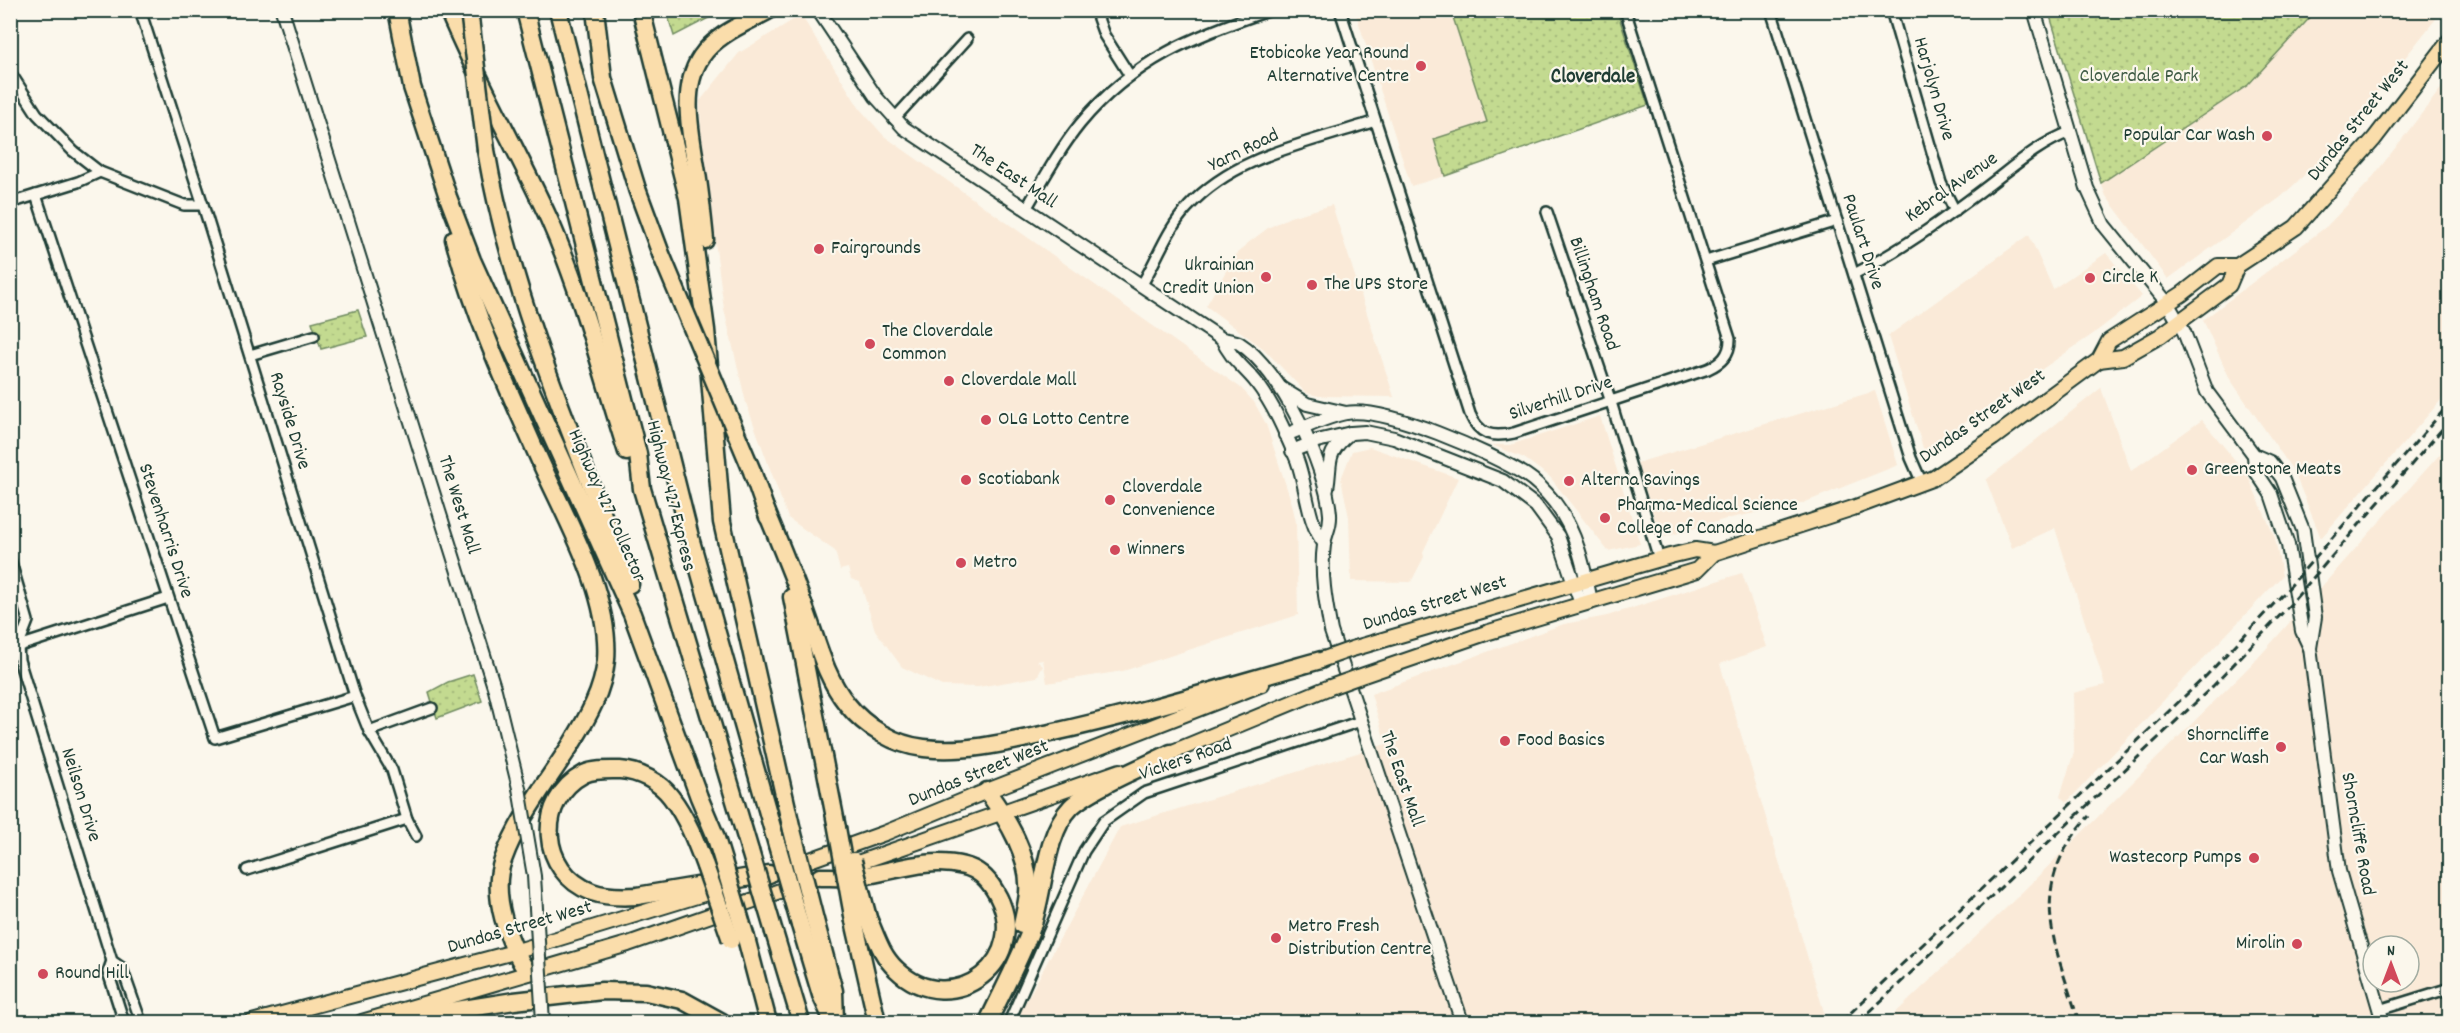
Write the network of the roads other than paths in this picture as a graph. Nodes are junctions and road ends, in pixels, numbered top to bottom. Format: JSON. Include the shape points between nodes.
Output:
{"nodes":[{"id":1,"x":140,"y":10,"type":"edge"},
{"id":2,"x":282,"y":10,"type":"edge"},
{"id":3,"x":397,"y":10,"type":"edge"},
{"id":4,"x":448,"y":10,"type":"edge"},
{"id":5,"x":469,"y":10,"type":"edge"},
{"id":6,"x":525,"y":10,"type":"edge"},
{"id":7,"x":558,"y":10,"type":"edge"},
{"id":8,"x":584,"y":10,"type":"edge"},
{"id":9,"x":595,"y":10,"type":"edge"},
{"id":10,"x":641,"y":10,"type":"edge"},
{"id":11,"x":770,"y":10,"type":"edge"},
{"id":12,"x":818,"y":10,"type":"edge"},
{"id":13,"x":1095,"y":10,"type":"edge"},
{"id":14,"x":1271,"y":10,"type":"edge"},
{"id":15,"x":1340,"y":10,"type":"edge"},
{"id":16,"x":1625,"y":10,"type":"edge"},
{"id":17,"x":1771,"y":10,"type":"edge"},
{"id":18,"x":1891,"y":10,"type":"edge"},
{"id":19,"x":2034,"y":10,"type":"edge"},
{"id":20,"x":967,"y":39,"type":"dead end"},
{"id":21,"x":2450,"y":40,"type":"edge"},
{"id":22,"x":10,"y":72,"type":"edge"},
{"id":23,"x":1130,"y":76,"type":"junction"},
{"id":24,"x":603,"y":78,"type":"junction"},
{"id":25,"x":894,"y":119,"type":"junction"},
{"id":26,"x":1375,"y":121,"type":"junction"},
{"id":27,"x":2070,"y":132,"type":"junction"},
{"id":28,"x":100,"y":172,"type":"junction"},
{"id":29,"x":36,"y":195,"type":"junction"},
{"id":30,"x":448,"y":196,"type":"junction"},
{"id":31,"x":10,"y":203,"type":"edge"},
{"id":32,"x":203,"y":205,"type":"junction"},
{"id":33,"x":1026,"y":209,"type":"junction"},
{"id":34,"x":1955,"y":211,"type":"junction"},
{"id":35,"x":1547,"y":213,"type":"dead end"},
{"id":36,"x":1837,"y":220,"type":"junction"},
{"id":37,"x":1706,"y":261,"type":"junction"},
{"id":38,"x":2237,"y":266,"type":"junction"},
{"id":39,"x":1854,"y":274,"type":"junction"},
{"id":40,"x":1141,"y":286,"type":"junction"},
{"id":41,"x":2168,"y":304,"type":"junction"},
{"id":42,"x":2179,"y":323,"type":"junction"},
{"id":43,"x":706,"y":330,"type":"junction"},
{"id":44,"x":314,"y":336,"type":"dead end"},
{"id":45,"x":1222,"y":339,"type":"junction"},
{"id":46,"x":250,"y":355,"type":"junction"},
{"id":47,"x":2099,"y":360,"type":"junction"},
{"id":48,"x":1279,"y":386,"type":"junction"},
{"id":49,"x":1611,"y":402,"type":"junction"},
{"id":50,"x":1346,"y":413,"type":"junction"},
{"id":51,"x":1302,"y":429,"type":"junction"},
{"id":52,"x":1351,"y":433,"type":"junction"},
{"id":53,"x":1285,"y":435,"type":"junction"},
{"id":54,"x":1309,"y":444,"type":"junction"},
{"id":55,"x":1292,"y":451,"type":"junction"},
{"id":56,"x":2254,"y":455,"type":"junction"},
{"id":57,"x":1922,"y":483,"type":"junction"},
{"id":58,"x":642,"y":489,"type":"junction"},
{"id":59,"x":1326,"y":490,"type":"junction"},
{"id":60,"x":765,"y":508,"type":"junction"},
{"id":61,"x":1324,"y":543,"type":"junction"},
{"id":62,"x":1714,"y":553,"type":"junction"},
{"id":63,"x":10,"y":559,"type":"edge"},
{"id":64,"x":1659,"y":559,"type":"junction"},
{"id":65,"x":1581,"y":582,"type":"junction"},
{"id":66,"x":168,"y":598,"type":"junction"},
{"id":67,"x":1586,"y":603,"type":"junction"},
{"id":68,"x":14,"y":648,"type":"edge"},
{"id":69,"x":2310,"y":648,"type":"junction"},
{"id":70,"x":1321,"y":660,"type":"junction"},
{"id":71,"x":356,"y":696,"type":"junction"},
{"id":72,"x":432,"y":708,"type":"dead end"},
{"id":73,"x":1361,"y":721,"type":"junction"},
{"id":74,"x":369,"y":731,"type":"junction"},
{"id":75,"x":1171,"y":753,"type":"junction"},
{"id":76,"x":987,"y":791,"type":"junction"},
{"id":77,"x":1002,"y":813,"type":"junction"},
{"id":78,"x":407,"y":819,"type":"junction"},
{"id":79,"x":715,"y":835,"type":"junction"},
{"id":80,"x":416,"y":836,"type":"dead end"},
{"id":81,"x":247,"y":870,"type":"dead end"},
{"id":82,"x":769,"y":874,"type":"junction"},
{"id":83,"x":820,"y":877,"type":"junction"},
{"id":84,"x":861,"y":920,"type":"junction"},
{"id":85,"x":808,"y":922,"type":"junction"},
{"id":86,"x":738,"y":939,"type":"junction"},
{"id":87,"x":514,"y":952,"type":"junction"},
{"id":88,"x":112,"y":961,"type":"junction"},
{"id":89,"x":1014,"y":968,"type":"junction"},
{"id":90,"x":527,"y":972,"type":"junction"},
{"id":91,"x":2450,"y":988,"type":"edge"},
{"id":92,"x":2379,"y":1010,"type":"junction"},
{"id":93,"x":123,"y":1023,"type":"edge"},
{"id":94,"x":141,"y":1023,"type":"edge"},
{"id":95,"x":252,"y":1023,"type":"edge"},
{"id":96,"x":362,"y":1023,"type":"edge"},
{"id":97,"x":381,"y":1023,"type":"edge"},
{"id":98,"x":543,"y":1023,"type":"edge"},
{"id":99,"x":722,"y":1023,"type":"edge"},
{"id":100,"x":768,"y":1023,"type":"edge"},
{"id":101,"x":801,"y":1023,"type":"edge"},
{"id":102,"x":834,"y":1023,"type":"edge"},
{"id":103,"x":877,"y":1023,"type":"edge"},
{"id":104,"x":988,"y":1023,"type":"edge"},
{"id":105,"x":1009,"y":1023,"type":"edge"},
{"id":106,"x":1462,"y":1023,"type":"edge"},
{"id":107,"x":2383,"y":1023,"type":"edge"}],
"edges":[{"from":1,"to":32,"type":"street","name":"Rayside Drive"},
{"from":2,"to":98,"type":"main road","name":"The West Mall","bridge":true,"via":[[494,686],[519,788],[534,876]]},
{"from":3,"to":30,"type":"highway","name":"Highway 427 Collector","via":[[412,87]]},
{"from":4,"to":58,"type":"highway","via":[[549,220]]},
{"from":5,"to":79,"type":"highway","bridge":true,"via":[[486,150],[501,228],[534,334],[706,796]]},
{"from":6,"to":58,"type":"highway","name":"Highway 427 Express","via":[[638,454]]},
{"from":7,"to":85,"type":"highway","name":"Highway 427 Express","bridge":true,"via":[[691,541],[777,845]]},
{"from":8,"to":24,"type":"highway"},
{"from":9,"to":24,"type":"highway"},
{"from":10,"to":43,"type":"highway","via":[[688,198]]},
{"from":11,"to":43,"type":"highway","via":[[720,37],[701,56],[691,83],[690,119],[711,294]]},
{"from":12,"to":25,"type":"main road","name":"The East Mall"},
{"from":13,"to":23,"type":"street","via":[[1104,35]]},
{"from":14,"to":23,"type":"street","via":[[1185,42]]},
{"from":15,"to":26,"type":"street","name":"Silverhill Drive"},
{"from":16,"to":37,"type":"street","name":"Silverhill Drive"},
{"from":17,"to":36,"type":"street","name":"Paulart Drive"},
{"from":18,"to":34,"type":"street","name":"Harjolyn Drive","via":[[1941,183]]},
{"from":19,"to":27,"type":"main road","name":"Shorncliffe Road"},
{"from":20,"to":25,"type":"street"},
{"from":21,"to":38,"type":"main road","name":"Dundas Street West","via":[[2374,139],[2296,227]]},
{"from":22,"to":28,"type":"street","via":[[37,114]]},
{"from":23,"to":33,"type":"street","via":[[1082,122]]},
{"from":24,"to":60,"type":"highway","bridge":true,"via":[[661,254]]},
{"from":25,"to":33,"type":"main road","name":"The East Mall"},
{"from":26,"to":40,"type":"street","name":"Yarn Road","via":[[1260,158],[1219,180],[1183,213]]},
{"from":26,"to":49,"type":"street","name":"Silverhill Drive","via":[[1477,427],[1490,435],[1505,435]]},
{"from":27,"to":34,"type":"street","name":"Kebral Avenue","via":[[2047,142]]},
{"from":27,"to":41,"type":"main road","name":"Shorncliffe Road","via":[[2087,188],[2104,225]]},
{"from":28,"to":29,"type":"street"},
{"from":28,"to":32,"type":"street","via":[[184,205]]},
{"from":29,"to":31,"type":"street"},
{"from":29,"to":66,"type":"street","name":"Stevenharris Drive"},
{"from":30,"to":79,"type":"highway","name":"Highway 427 Collector","via":[[508,343],[632,614]]},
{"from":30,"to":87,"type":"highway","via":[[453,235],[484,335],[587,568],[603,615],[605,637],[606,659],[598,696],[576,738],[526,813],[502,862],[501,910]]},
{"from":32,"to":46,"type":"street","name":"Rayside Drive"},
{"from":33,"to":40,"type":"main road","name":"The East Mall"},
{"from":34,"to":39,"type":"street","name":"Kebral Avenue"},
{"from":35,"to":49,"type":"street","name":"Billingham Road"},
{"from":36,"to":37,"type":"street"},
{"from":36,"to":39,"type":"street","name":"Paulart Drive"},
{"from":37,"to":49,"type":"street","name":"Silverhill Drive","via":[[1730,339],[1725,358],[1708,369]]},
{"from":38,"to":41,"type":"main road","name":"Dundas Street West","via":[[2218,266]]},
{"from":38,"to":42,"type":"main road","name":"Dundas Street West","via":[[2229,285]]},
{"from":39,"to":57,"type":"street","name":"Paulart Drive"},
{"from":40,"to":45,"type":"main road","name":"The East Mall"},
{"from":41,"to":42,"type":"main road","name":"Shorncliffe Road"},
{"from":41,"to":47,"type":"main road","name":"Dundas Street West","via":[[2109,341]]},
{"from":42,"to":47,"type":"main road","name":"Dundas Street West","via":[[2123,357]]},
{"from":42,"to":56,"type":"main road","name":"Shorncliffe Road","via":[[2207,392]]},
{"from":43,"to":85,"type":"highway","bridge":true,"via":[[722,522],[792,830]]},
{"from":44,"to":46,"type":"street"},
{"from":45,"to":48,"type":"main road","name":"The East Mall","via":[[1238,342]]},
{"from":45,"to":53,"type":"main road","name":"The East Mall","via":[[1228,354],[1263,391]]},
{"from":46,"to":71,"type":"street","name":"Rayside Drive"},
{"from":47,"to":57,"type":"main road","name":"Dundas Street West","via":[[1956,464]]},
{"from":48,"to":50,"type":"main road","via":[[1307,404]]},
{"from":48,"to":51,"type":"main road","name":"The East Mall"},
{"from":49,"to":64,"type":"street","name":"Billingham Road"},
{"from":50,"to":51,"type":"main road"},
{"from":50,"to":65,"type":"main road","via":[[1405,421],[1526,475],[1556,504],[1574,535]]},
{"from":51,"to":53,"type":"main road"},
{"from":51,"to":54,"type":"main road","name":"The East Mall"},
{"from":52,"to":54,"type":"main road"},
{"from":52,"to":59,"type":"main road","via":[[1339,442],[1329,458]]},
{"from":52,"to":65,"type":"main road","via":[[1394,438],[1503,481],[1536,506],[1558,536]]},
{"from":53,"to":55,"type":"main road","name":"The East Mall"},
{"from":54,"to":55,"type":"main road"},
{"from":54,"to":59,"type":"main road","name":"The East Mall"},
{"from":55,"to":61,"type":"main road","name":"The East Mall","via":[[1314,530]]},
{"from":56,"to":69,"type":"main road","name":"Shorncliffe Road","via":[[2255,470],[2271,494],[2288,545],[2302,631]]},
{"from":56,"to":69,"type":"main road","name":"Shorncliffe Road","via":[[2270,462],[2282,478],[2303,530],[2315,617]]},
{"from":57,"to":62,"type":"main road","name":"Dundas Street West"},
{"from":58,"to":101,"type":"highway","name":"Highway 427 Express","bridge":true},
{"from":59,"to":61,"type":"main road","name":"The East Mall","via":[[1330,529]]},
{"from":60,"to":70,"type":"highway","via":[[838,692],[854,712],[879,732],[904,744],[964,748],[1101,722]]},
{"from":60,"to":84,"type":"highway","bridge":true,"via":[[790,585],[830,791]]},
{"from":61,"to":73,"type":"main road","name":"The East Mall","via":[[1324,582],[1331,631]]},
{"from":62,"to":64,"type":"main road","name":"Dundas Street West","via":[[1695,550]]},
{"from":62,"to":67,"type":"main road","name":"Dundas Street West","via":[[1697,570]]},
{"from":63,"to":68,"type":"street","via":[[28,621]]},
{"from":64,"to":65,"type":"main road","name":"Dundas Street West"},
{"from":65,"to":67,"type":"main road"},
{"from":65,"to":70,"type":"main road","name":"Dundas Street West","bridge":true},
{"from":66,"to":68,"type":"street"},
{"from":66,"to":71,"type":"street","name":"Stevenharris Drive","via":[[215,738]]},
{"from":67,"to":75,"type":"main road","name":"Dundas Street West","bridge":true,"via":[[1330,687]]},
{"from":68,"to":88,"type":"street","name":"Neilson Drive"},
{"from":69,"to":92,"type":"main road","name":"Shorncliffe Road","via":[[2339,871]]},
{"from":70,"to":76,"type":"main road","name":"Dundas Street West"},
{"from":71,"to":74,"type":"street","name":"Rayside Drive"},
{"from":72,"to":74,"type":"street"},
{"from":73,"to":105,"type":"street","name":"Vickers Road","via":[[1163,785],[1134,797],[1104,821],[1084,851]]},
{"from":73,"to":106,"type":"main road","name":"The East Mall"},
{"from":74,"to":78,"type":"street","name":"Rayside Drive","via":[[392,770]]},
{"from":75,"to":77,"type":"main road","name":"Dundas Street West"},
{"from":75,"to":89,"type":"highway","via":[[1088,795],[1065,815],[1053,839],[1031,930]]},
{"from":76,"to":77,"type":"highway"},
{"from":76,"to":82,"type":"main road","name":"Dundas Street West"},
{"from":77,"to":83,"type":"main road","name":"Dundas Street West"},
{"from":77,"to":89,"type":"highway","via":[[1021,851],[1028,892]]},
{"from":78,"to":80,"type":"street","name":"Rayside Drive"},
{"from":78,"to":81,"type":"street"},
{"from":79,"to":86,"type":"highway","name":"Highway 427 Collector","bridge":true},
{"from":82,"to":86,"type":"highway","bridge":true,"via":[[637,896],[598,894],[567,877],[553,856],[552,810],[564,788],[586,773],[632,771],[651,779],[670,795],[688,825],[705,866]]},
{"from":82,"to":87,"type":"main road","name":"Dundas Street West"},
{"from":83,"to":84,"type":"highway","via":[[860,876],[932,862],[966,866],[979,872],[992,886],[1006,916],[1003,947],[996,962],[977,981],[951,991],[921,986],[897,970]]},
{"from":83,"to":90,"type":"main road","name":"Dundas Street West","via":[[628,944]]},
{"from":84,"to":103,"type":"highway"},
{"from":85,"to":102,"type":"highway","name":"Highway 427 Express","via":[[821,995]]},
{"from":86,"to":100,"type":"highway","name":"Highway 427 Collector"},
{"from":87,"to":90,"type":"highway"},
{"from":87,"to":95,"type":"main road","name":"Dundas Street West"},
{"from":88,"to":93,"type":"street","name":"Neilson Drive","via":[[108,972]]},
{"from":88,"to":94,"type":"street","name":"Neilson Drive","via":[[122,968]]},
{"from":89,"to":104,"type":"highway"},
{"from":90,"to":96,"type":"main road","name":"Dundas Street West"},
{"from":91,"to":92,"type":"street"},
{"from":92,"to":107,"type":"main road","name":"Shorncliffe Road"},
{"from":97,"to":99,"type":"highway","via":[[602,991],[646,992],[682,1000]]}]}
